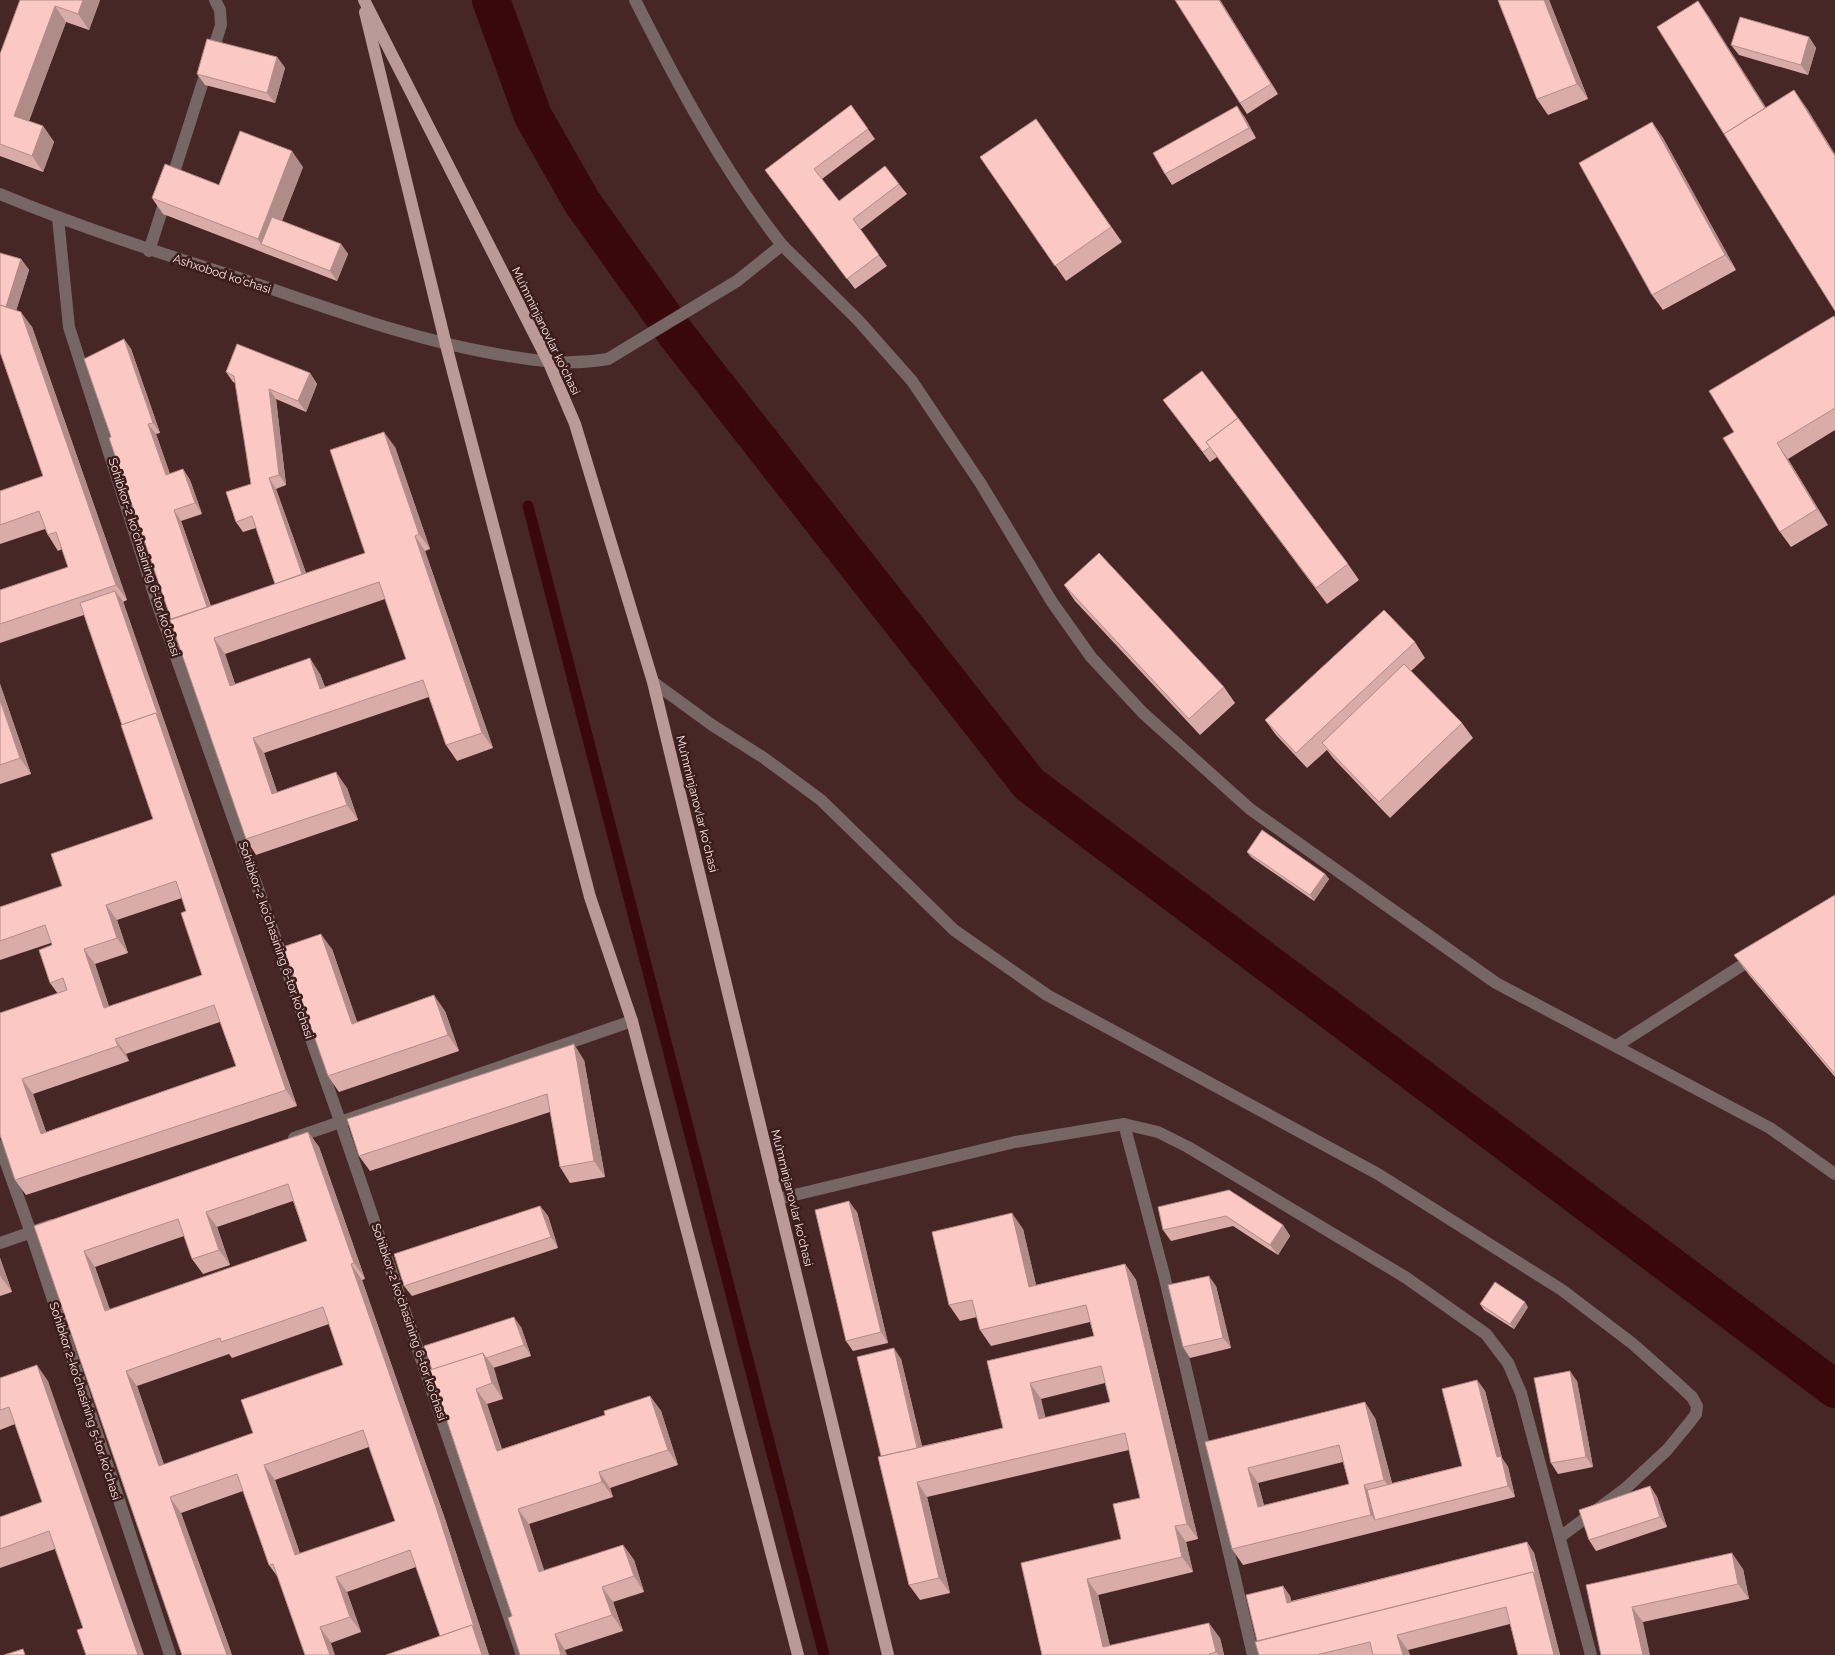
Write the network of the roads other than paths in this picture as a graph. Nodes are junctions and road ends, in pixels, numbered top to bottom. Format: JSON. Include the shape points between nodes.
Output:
{"nodes":[{"id":1,"x":215,"y":0,"type":"edge"},
{"id":2,"x":363,"y":0,"type":"edge"},
{"id":3,"x":634,"y":0,"type":"edge"},
{"id":4,"x":0,"y":194,"type":"edge"},
{"id":5,"x":58,"y":218,"type":"junction"},
{"id":6,"x":782,"y":245,"type":"junction"},
{"id":7,"x":149,"y":251,"type":"junction"},
{"id":8,"x":446,"y":345,"type":"junction"},
{"id":9,"x":549,"y":363,"type":"junction"},
{"id":10,"x":653,"y":682,"type":"junction"},
{"id":11,"x":1768,"y":948,"type":"edge"},
{"id":12,"x":632,"y":1021,"type":"junction"},
{"id":13,"x":1616,"y":1046,"type":"junction"},
{"id":14,"x":340,"y":1121,"type":"junction"},
{"id":15,"x":1124,"y":1124,"type":"junction"},
{"id":16,"x":284,"y":1141,"type":"edge"},
{"id":17,"x":0,"y":1146,"type":"edge"},
{"id":18,"x":1835,"y":1174,"type":"edge"},
{"id":19,"x":778,"y":1199,"type":"junction"},
{"id":20,"x":68,"y":1219,"type":"edge"},
{"id":21,"x":31,"y":1233,"type":"junction"},
{"id":22,"x":0,"y":1243,"type":"edge"},
{"id":23,"x":1560,"y":1537,"type":"junction"},
{"id":24,"x":170,"y":1655,"type":"edge"},
{"id":25,"x":522,"y":1655,"type":"edge"},
{"id":26,"x":798,"y":1655,"type":"edge"},
{"id":27,"x":888,"y":1655,"type":"edge"},
{"id":28,"x":1253,"y":1655,"type":"edge"},
{"id":29,"x":1591,"y":1655,"type":"edge"}],
"edges":[{"from":1,"to":7,"type":"street","via":[[222,25]]},
{"from":2,"to":8,"type":"main road","name":"Mu’mminjanovlar ko‘chasi"},
{"from":2,"to":9,"type":"main road","name":"Mu’mminjanovlar ko‘chasi"},
{"from":3,"to":6,"type":"street","via":[[675,80],[724,162]]},
{"from":4,"to":5,"type":"street","name":"Ashxobod ko'chasi"},
{"from":5,"to":7,"type":"street","name":"Ashxobod ko'chasi"},
{"from":5,"to":14,"type":"street","name":"Sohibkor-2 ko‘chasining 6-tor ko‘chasi","via":[[69,327],[156,600]]},
{"from":6,"to":9,"type":"street","name":"Ashxobod ko'chasi","via":[[737,281],[608,359]]},
{"from":6,"to":13,"type":"street","via":[[858,320],[912,381],[981,484],[1052,602],[1091,657],[1143,713],[1250,809],[1496,983]]},
{"from":7,"to":8,"type":"street","name":"Ashxobod ko'chasi"},
{"from":8,"to":9,"type":"street","name":"Ashxobod ko'chasi"},
{"from":8,"to":12,"type":"main road","name":"Mu’mminjanovlar ko‘chasi","via":[[590,897]]},
{"from":9,"to":10,"type":"main road","name":"Mu’mminjanovlar ko‘chasi","via":[[575,424]]},
{"from":10,"to":19,"type":"main road","name":"Mu’mminjanovlar ko‘chasi"},
{"from":10,"to":23,"type":"street","via":[[821,800],[954,930],[1047,995],[1378,1174],[1562,1290],[1633,1344],[1678,1384],[1697,1406],[1690,1422],[1667,1450],[1626,1488]]},
{"from":11,"to":13,"type":"street"},
{"from":12,"to":14,"type":"street"},
{"from":12,"to":26,"type":"main road","name":"Mu’mminjanovlar ko‘chasi"},
{"from":13,"to":18,"type":"street","via":[[1770,1128]]},
{"from":14,"to":16,"type":"street"},
{"from":14,"to":25,"type":"street","name":"Sohibkor-2 ko‘chasining 6-tor ko‘chasi"},
{"from":15,"to":19,"type":"street","via":[[1016,1142]]},
{"from":15,"to":23,"type":"street","via":[[1158,1132],[1247,1181],[1405,1277],[1486,1334],[1508,1363],[1521,1393]]},
{"from":15,"to":28,"type":"street","via":[[1164,1276]]},
{"from":17,"to":21,"type":"street","name":"Sohibkor 2-ko‘chasining 5-tor ko‘chasi"},
{"from":19,"to":27,"type":"main road","name":"Mu’mminjanovlar ko‘chasi"},
{"from":20,"to":21,"type":"street"},
{"from":21,"to":22,"type":"street"},
{"from":21,"to":24,"type":"street","name":"Sohibkor 2-ko‘chasining 5-tor ko‘chasi"},
{"from":23,"to":29,"type":"street"}]}
